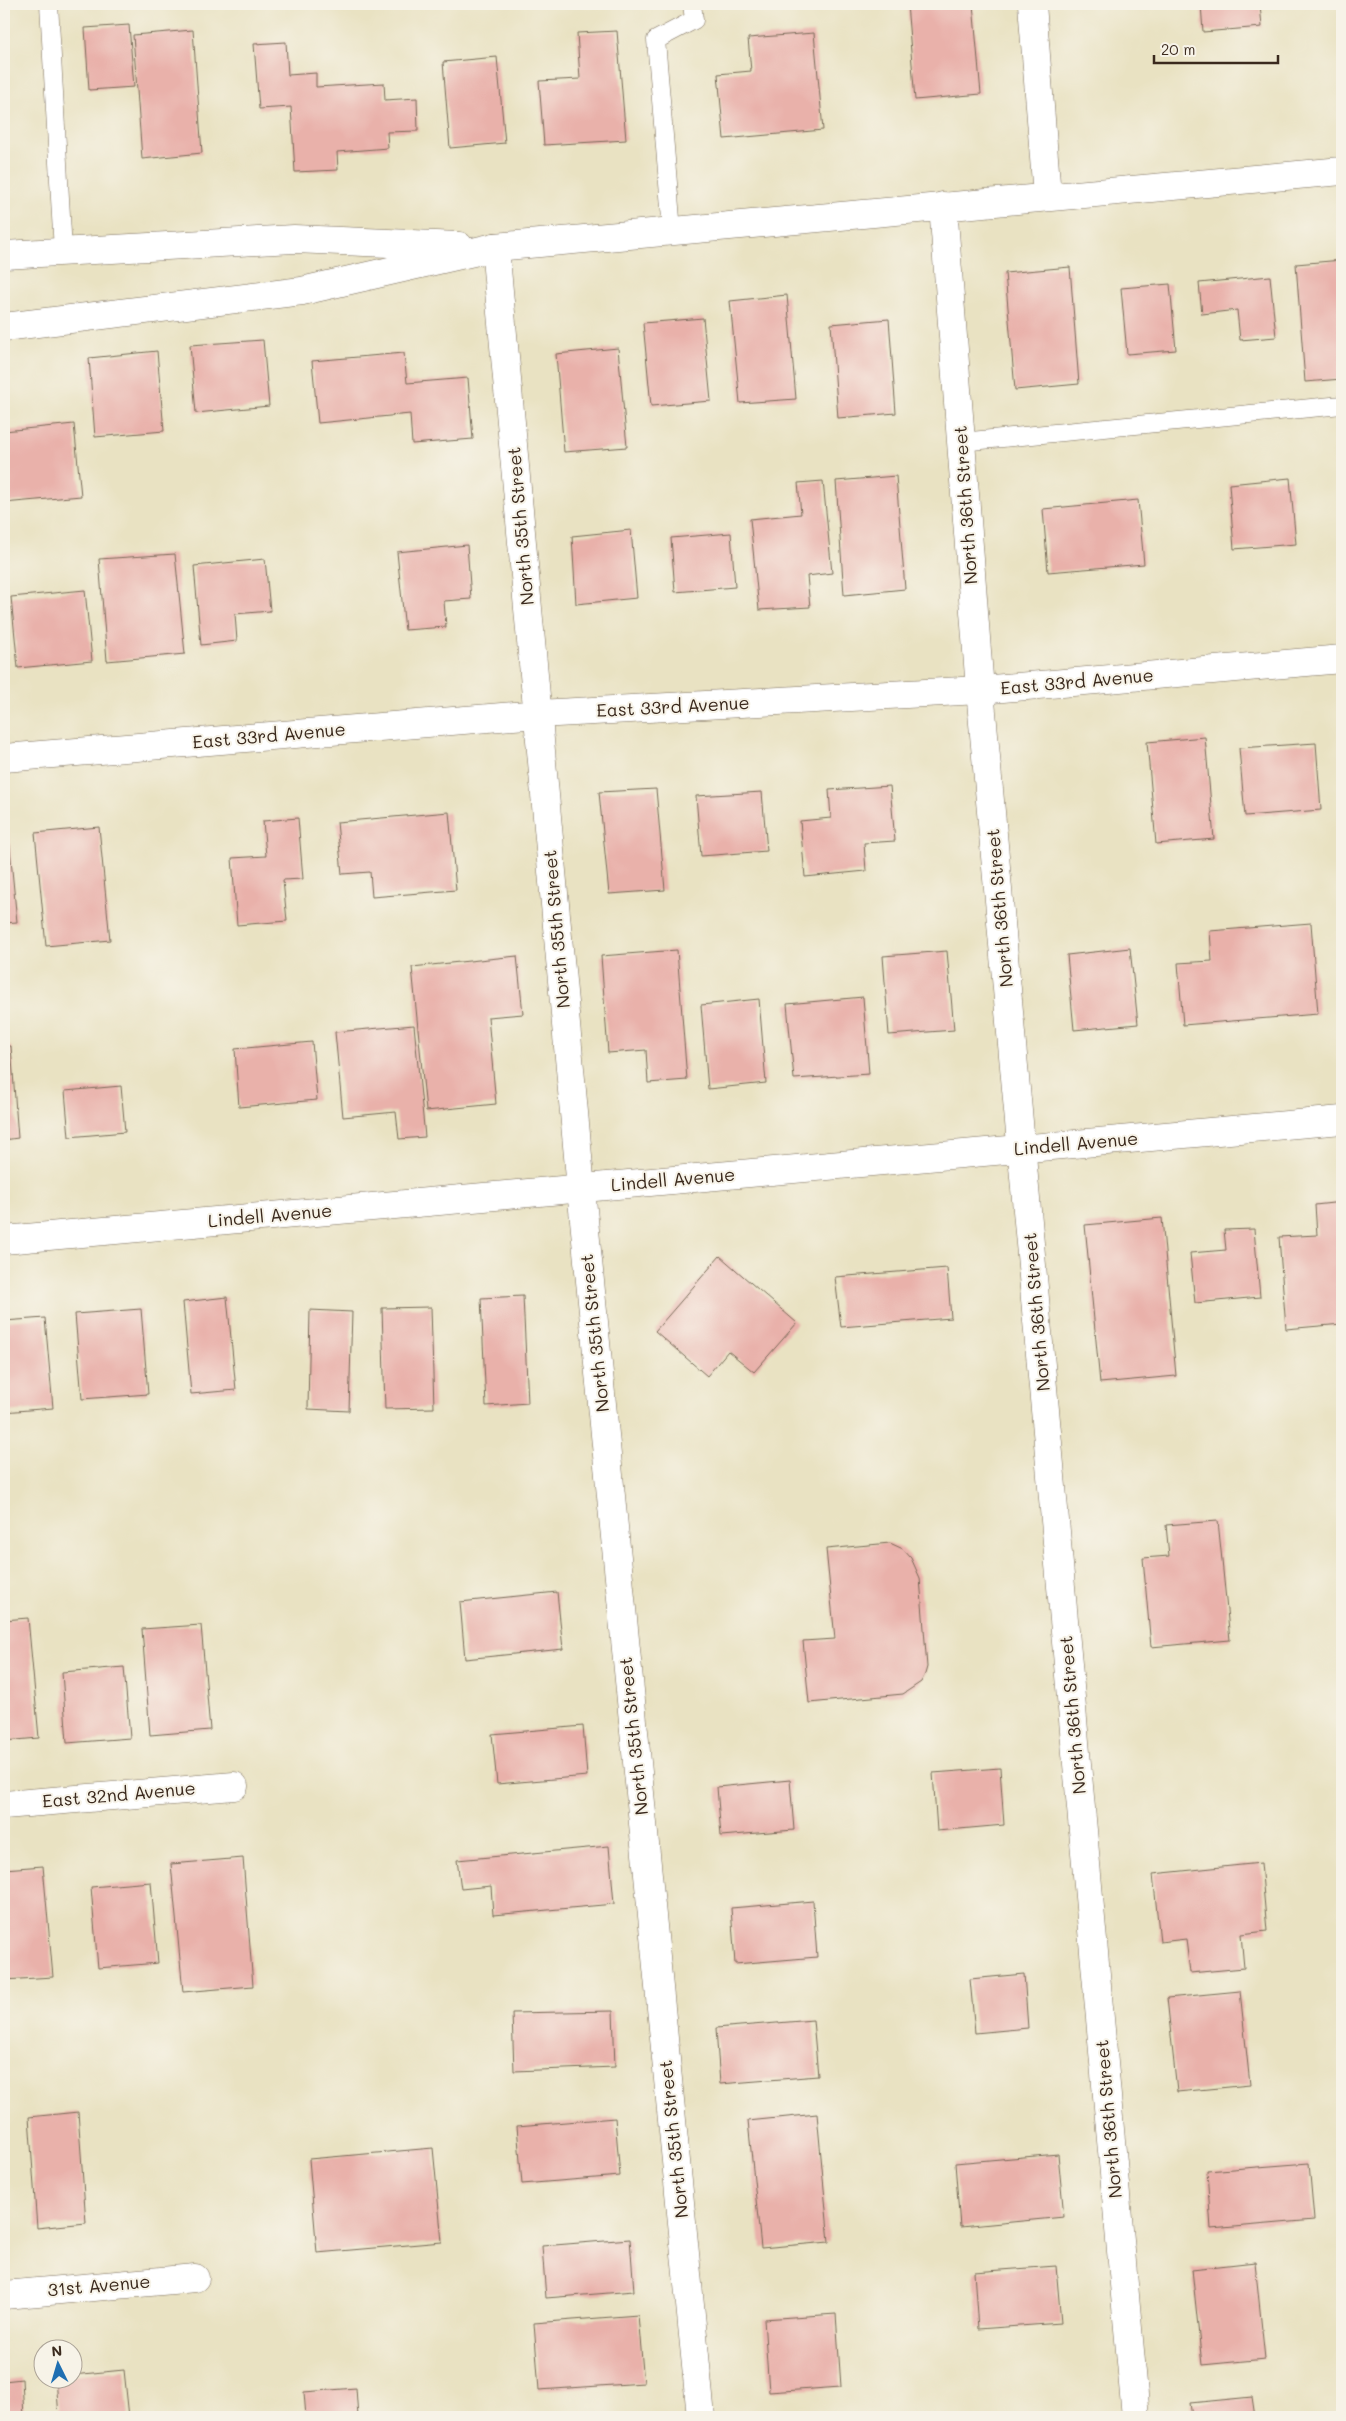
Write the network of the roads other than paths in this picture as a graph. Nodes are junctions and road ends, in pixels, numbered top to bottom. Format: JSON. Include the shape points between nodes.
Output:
{"nodes":[{"id":1,"x":49,"y":4,"type":"edge"},
{"id":2,"x":692,"y":4,"type":"edge"},
{"id":3,"x":1032,"y":4,"type":"edge"},
{"id":4,"x":1342,"y":171,"type":"edge"},
{"id":5,"x":1047,"y":196,"type":"junction"},
{"id":6,"x":943,"y":206,"type":"junction"},
{"id":7,"x":672,"y":231,"type":"junction"},
{"id":8,"x":496,"y":247,"type":"junction"},
{"id":9,"x":63,"y":251,"type":"junction"},
{"id":10,"x":4,"y":255,"type":"edge"},
{"id":11,"x":4,"y":327,"type":"edge"},
{"id":12,"x":1342,"y":405,"type":"edge"},
{"id":13,"x":962,"y":442,"type":"junction"},
{"id":14,"x":1342,"y":659,"type":"edge"},
{"id":15,"x":980,"y":690,"type":"junction"},
{"id":16,"x":538,"y":714,"type":"junction"},
{"id":17,"x":4,"y":758,"type":"edge"},
{"id":18,"x":1342,"y":1120,"type":"edge"},
{"id":19,"x":1022,"y":1149,"type":"junction"},
{"id":20,"x":581,"y":1189,"type":"junction"},
{"id":21,"x":4,"y":1240,"type":"edge"},
{"id":22,"x":234,"y":1786,"type":"dead end"},
{"id":23,"x":4,"y":1805,"type":"edge"},
{"id":24,"x":195,"y":2278,"type":"dead end"},
{"id":25,"x":4,"y":2295,"type":"edge"},
{"id":26,"x":701,"y":2417,"type":"edge"},
{"id":27,"x":1136,"y":2417,"type":"edge"}],
"edges":[{"from":1,"to":9,"type":"lane"},
{"from":2,"to":7,"type":"lane","via":[[694,20],[656,40]]},
{"from":3,"to":5,"type":"street"},
{"from":4,"to":5,"type":"street"},
{"from":5,"to":6,"type":"street"},
{"from":6,"to":7,"type":"street"},
{"from":6,"to":13,"type":"street","name":"North 36th Street"},
{"from":7,"to":8,"type":"street"},
{"from":8,"to":9,"type":"street","via":[[294,239]]},
{"from":8,"to":11,"type":"street","via":[[302,291]]},
{"from":8,"to":16,"type":"street","name":"North 35th Street"},
{"from":9,"to":10,"type":"street"},
{"from":12,"to":13,"type":"lane"},
{"from":13,"to":15,"type":"street","name":"North 36th Street"},
{"from":14,"to":15,"type":"street","name":"East 33rd Avenue"},
{"from":15,"to":16,"type":"street","name":"East 33rd Avenue"},
{"from":15,"to":19,"type":"street","name":"North 36th Street"},
{"from":16,"to":17,"type":"street","name":"East 33rd Avenue"},
{"from":16,"to":20,"type":"street","name":"North 35th Street"},
{"from":18,"to":19,"type":"street","name":"Lindell Avenue"},
{"from":19,"to":20,"type":"street","name":"Lindell Avenue"},
{"from":19,"to":27,"type":"street","name":"North 36th Street"},
{"from":20,"to":21,"type":"street","name":"Lindell Avenue"},
{"from":20,"to":26,"type":"street","name":"North 35th Street"},
{"from":22,"to":23,"type":"street","name":"East 32nd Avenue"},
{"from":24,"to":25,"type":"street","name":"31st Avenue"}]}
